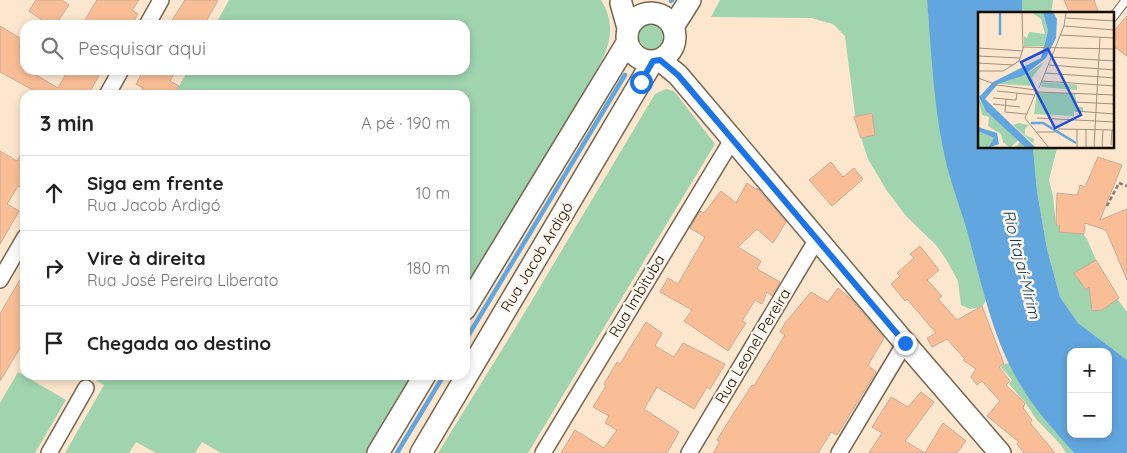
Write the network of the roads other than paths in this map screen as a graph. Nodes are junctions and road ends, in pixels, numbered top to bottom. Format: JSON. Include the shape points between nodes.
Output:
{"nodes":[{"id":1,"x":162,"y":0,"type":"edge"},
{"id":2,"x":690,"y":0,"type":"edge"},
{"id":3,"x":1126,"y":0,"type":"edge"},
{"id":4,"x":620,"y":2,"type":"edge"},
{"id":5,"x":1114,"y":16,"type":"edge"},
{"id":6,"x":150,"y":20,"type":"edge"},
{"id":7,"x":639,"y":20,"type":"edge"},
{"id":8,"x":673,"y":27,"type":"junction"},
{"id":9,"x":662,"y":56,"type":"junction"},
{"id":10,"x":118,"y":75,"type":"edge"},
{"id":11,"x":110,"y":90,"type":"edge"},
{"id":12,"x":732,"y":140,"type":"junction"},
{"id":13,"x":817,"y":239,"type":"junction"},
{"id":14,"x":20,"y":246,"type":"edge"},
{"id":15,"x":0,"y":280,"type":"edge"},
{"id":16,"x":470,"y":302,"type":"edge"},
{"id":17,"x":905,"y":343,"type":"junction"},
{"id":18,"x":470,"y":372,"type":"edge"},
{"id":19,"x":422,"y":380,"type":"edge"},
{"id":20,"x":465,"y":380,"type":"edge"},
{"id":21,"x":86,"y":388,"type":"dead end"},
{"id":22,"x":993,"y":450,"type":"edge"},
{"id":23,"x":49,"y":453,"type":"edge"},
{"id":24,"x":378,"y":453,"type":"edge"},
{"id":25,"x":421,"y":453,"type":"edge"},
{"id":26,"x":543,"y":453,"type":"edge"},
{"id":27,"x":690,"y":453,"type":"edge"},
{"id":28,"x":839,"y":453,"type":"edge"}],
"edges":[{"from":1,"to":6,"type":"street"},
{"from":2,"to":8,"type":"main road"},
{"from":3,"to":5,"type":"lane"},
{"from":4,"to":7,"type":"main road"},
{"from":7,"to":8,"type":"main road","via":[[660,14]]},
{"from":7,"to":9,"type":"main road","via":[[634,55],[646,61]]},
{"from":7,"to":16,"type":"main road"},
{"from":8,"to":9,"type":"main road","via":[[675,42]]},
{"from":9,"to":12,"type":"main road"},
{"from":9,"to":18,"type":"main road","name":"Rua Jacob Ardigó"},
{"from":10,"to":11,"type":"street"},
{"from":12,"to":13,"type":"main road"},
{"from":12,"to":26,"type":"street","name":"Rua Imbituba"},
{"from":13,"to":17,"type":"main road"},
{"from":13,"to":27,"type":"street","name":"Rua Leonel Pereira"},
{"from":14,"to":15,"type":"street"},
{"from":17,"to":22,"type":"main road"},
{"from":17,"to":28,"type":"street"},
{"from":19,"to":24,"type":"main road"},
{"from":20,"to":25,"type":"main road","name":"Rua Jacob Ardigó"},
{"from":21,"to":23,"type":"street"}]}
